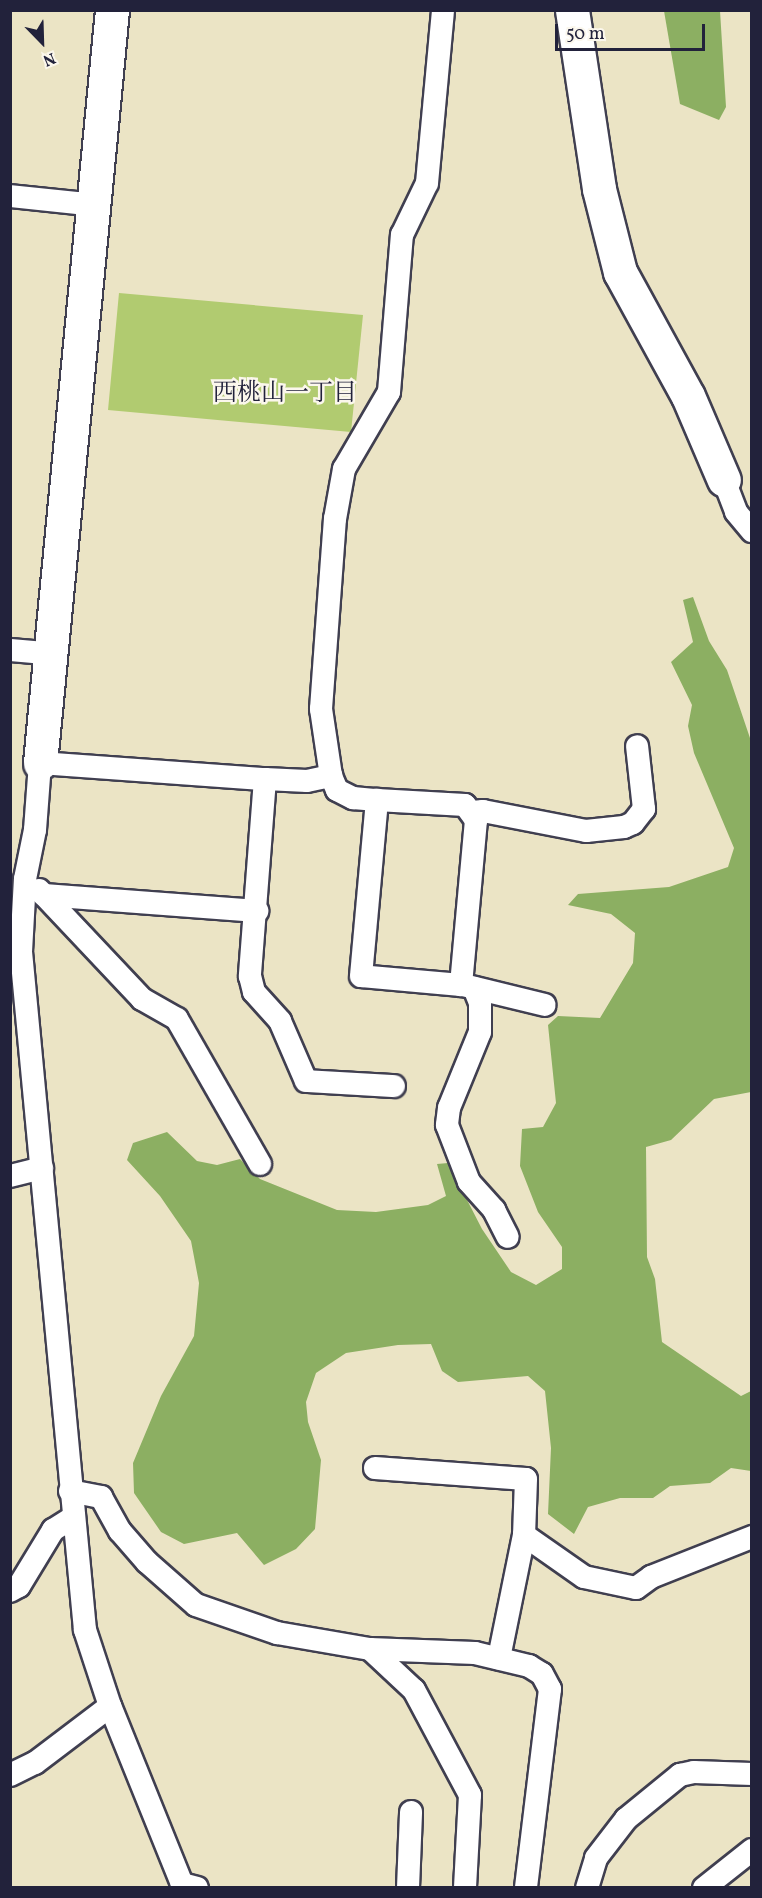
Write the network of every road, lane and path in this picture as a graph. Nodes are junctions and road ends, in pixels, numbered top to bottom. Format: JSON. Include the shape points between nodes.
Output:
{"nodes":[{"id":1,"x":112,"y":10,"type":"edge"},
{"id":2,"x":443,"y":10,"type":"edge"},
{"id":3,"x":572,"y":10,"type":"edge"},
{"id":4,"x":10,"y":196,"type":"edge"},
{"id":5,"x":95,"y":205,"type":"junction"},
{"id":6,"x":724,"y":480,"type":"joint"},
{"id":7,"x":752,"y":531,"type":"edge"},
{"id":8,"x":10,"y":650,"type":"edge"},
{"id":9,"x":48,"y":653,"type":"junction"},
{"id":10,"x":637,"y":746,"type":"dead end"},
{"id":11,"x":40,"y":763,"type":"junction"},
{"id":12,"x":331,"y":776,"type":"junction"},
{"id":13,"x":265,"y":779,"type":"junction"},
{"id":14,"x":377,"y":800,"type":"junction"},
{"id":15,"x":473,"y":812,"type":"junction"},
{"id":16,"x":18,"y":879,"type":"edge"},
{"id":17,"x":44,"y":895,"type":"junction"},
{"id":18,"x":257,"y":911,"type":"junction"},
{"id":19,"x":16,"y":952,"type":"edge"},
{"id":20,"x":468,"y":986,"type":"junction"},
{"id":21,"x":545,"y":1005,"type":"dead end"},
{"id":22,"x":394,"y":1086,"type":"dead end"},
{"id":23,"x":260,"y":1164,"type":"dead end"},
{"id":24,"x":42,"y":1168,"type":"junction"},
{"id":25,"x":10,"y":1176,"type":"edge"},
{"id":26,"x":508,"y":1237,"type":"dead end"},
{"id":27,"x":375,"y":1468,"type":"dead end"},
{"id":28,"x":70,"y":1491,"type":"junction"},
{"id":29,"x":72,"y":1518,"type":"junction"},
{"id":30,"x":524,"y":1535,"type":"junction"},
{"id":31,"x":752,"y":1537,"type":"edge"},
{"id":32,"x":10,"y":1591,"type":"edge"},
{"id":33,"x":370,"y":1649,"type":"junction"},
{"id":34,"x":498,"y":1658,"type":"junction"},
{"id":35,"x":110,"y":1706,"type":"junction"},
{"id":36,"x":752,"y":1774,"type":"edge"},
{"id":37,"x":10,"y":1775,"type":"edge"},
{"id":38,"x":411,"y":1812,"type":"dead end"},
{"id":39,"x":752,"y":1850,"type":"edge"},
{"id":40,"x":197,"y":1887,"type":"edge"},
{"id":41,"x":408,"y":1887,"type":"edge"},
{"id":42,"x":465,"y":1887,"type":"edge"},
{"id":43,"x":526,"y":1887,"type":"edge"},
{"id":44,"x":587,"y":1887,"type":"edge"},
{"id":45,"x":704,"y":1887,"type":"edge"}],
"edges":[{"from":1,"to":5,"type":"street"},
{"from":2,"to":12,"type":"street","via":[[427,183],[402,235],[389,392],[344,469],[335,519],[321,709]]},
{"from":3,"to":6,"type":"street","via":[[599,189],[620,272],[683,387]]},
{"from":4,"to":5,"type":"street"},
{"from":5,"to":9,"type":"street"},
{"from":6,"to":7,"type":"street","via":[[736,512]]},
{"from":8,"to":9,"type":"street"},
{"from":9,"to":11,"type":"street"},
{"from":10,"to":15,"type":"street","via":[[644,809],[633,823],[624,827],[586,831]]},
{"from":11,"to":13,"type":"street"},
{"from":11,"to":16,"type":"street","via":[[35,830]]},
{"from":12,"to":13,"type":"street","via":[[307,781]]},
{"from":12,"to":14,"type":"street","via":[[337,790],[353,798]]},
{"from":13,"to":18,"type":"street"},
{"from":14,"to":15,"type":"street","via":[[465,805]]},
{"from":14,"to":20,"type":"street","via":[[361,976]]},
{"from":15,"to":20,"type":"street","via":[[476,820]]},
{"from":16,"to":17,"type":"street"},
{"from":16,"to":19,"type":"street"},
{"from":17,"to":18,"type":"street"},
{"from":17,"to":23,"type":"street","via":[[142,999],[177,1019]]},
{"from":18,"to":22,"type":"street","via":[[250,975],[254,992],[280,1022],[306,1081]]},
{"from":19,"to":24,"type":"street"},
{"from":20,"to":21,"type":"street"},
{"from":20,"to":26,"type":"street","via":[[480,1003],[480,1032],[449,1108],[447,1125],[469,1182],[495,1210]]},
{"from":24,"to":25,"type":"street"},
{"from":24,"to":28,"type":"street"},
{"from":27,"to":30,"type":"street","via":[[526,1479]]},
{"from":28,"to":29,"type":"street"},
{"from":28,"to":33,"type":"street","via":[[100,1497],[120,1531],[147,1563],[196,1605],[277,1633]]},
{"from":29,"to":32,"type":"street","via":[[53,1530],[19,1586]]},
{"from":29,"to":35,"type":"street","via":[[85,1630]]},
{"from":30,"to":31,"type":"street","via":[[584,1577],[636,1588],[651,1577]]},
{"from":30,"to":34,"type":"street"},
{"from":33,"to":34,"type":"street","via":[[475,1653]]},
{"from":33,"to":42,"type":"street","via":[[414,1690],[470,1795]]},
{"from":34,"to":43,"type":"street","via":[[529,1666],[542,1674],[550,1689]]},
{"from":35,"to":37,"type":"street","via":[[35,1763]]},
{"from":35,"to":40,"type":"street","via":[[182,1884]]},
{"from":36,"to":44,"type":"street","via":[[680,1775],[627,1819],[597,1858]]},
{"from":38,"to":41,"type":"street"},
{"from":39,"to":45,"type":"street"}]}
